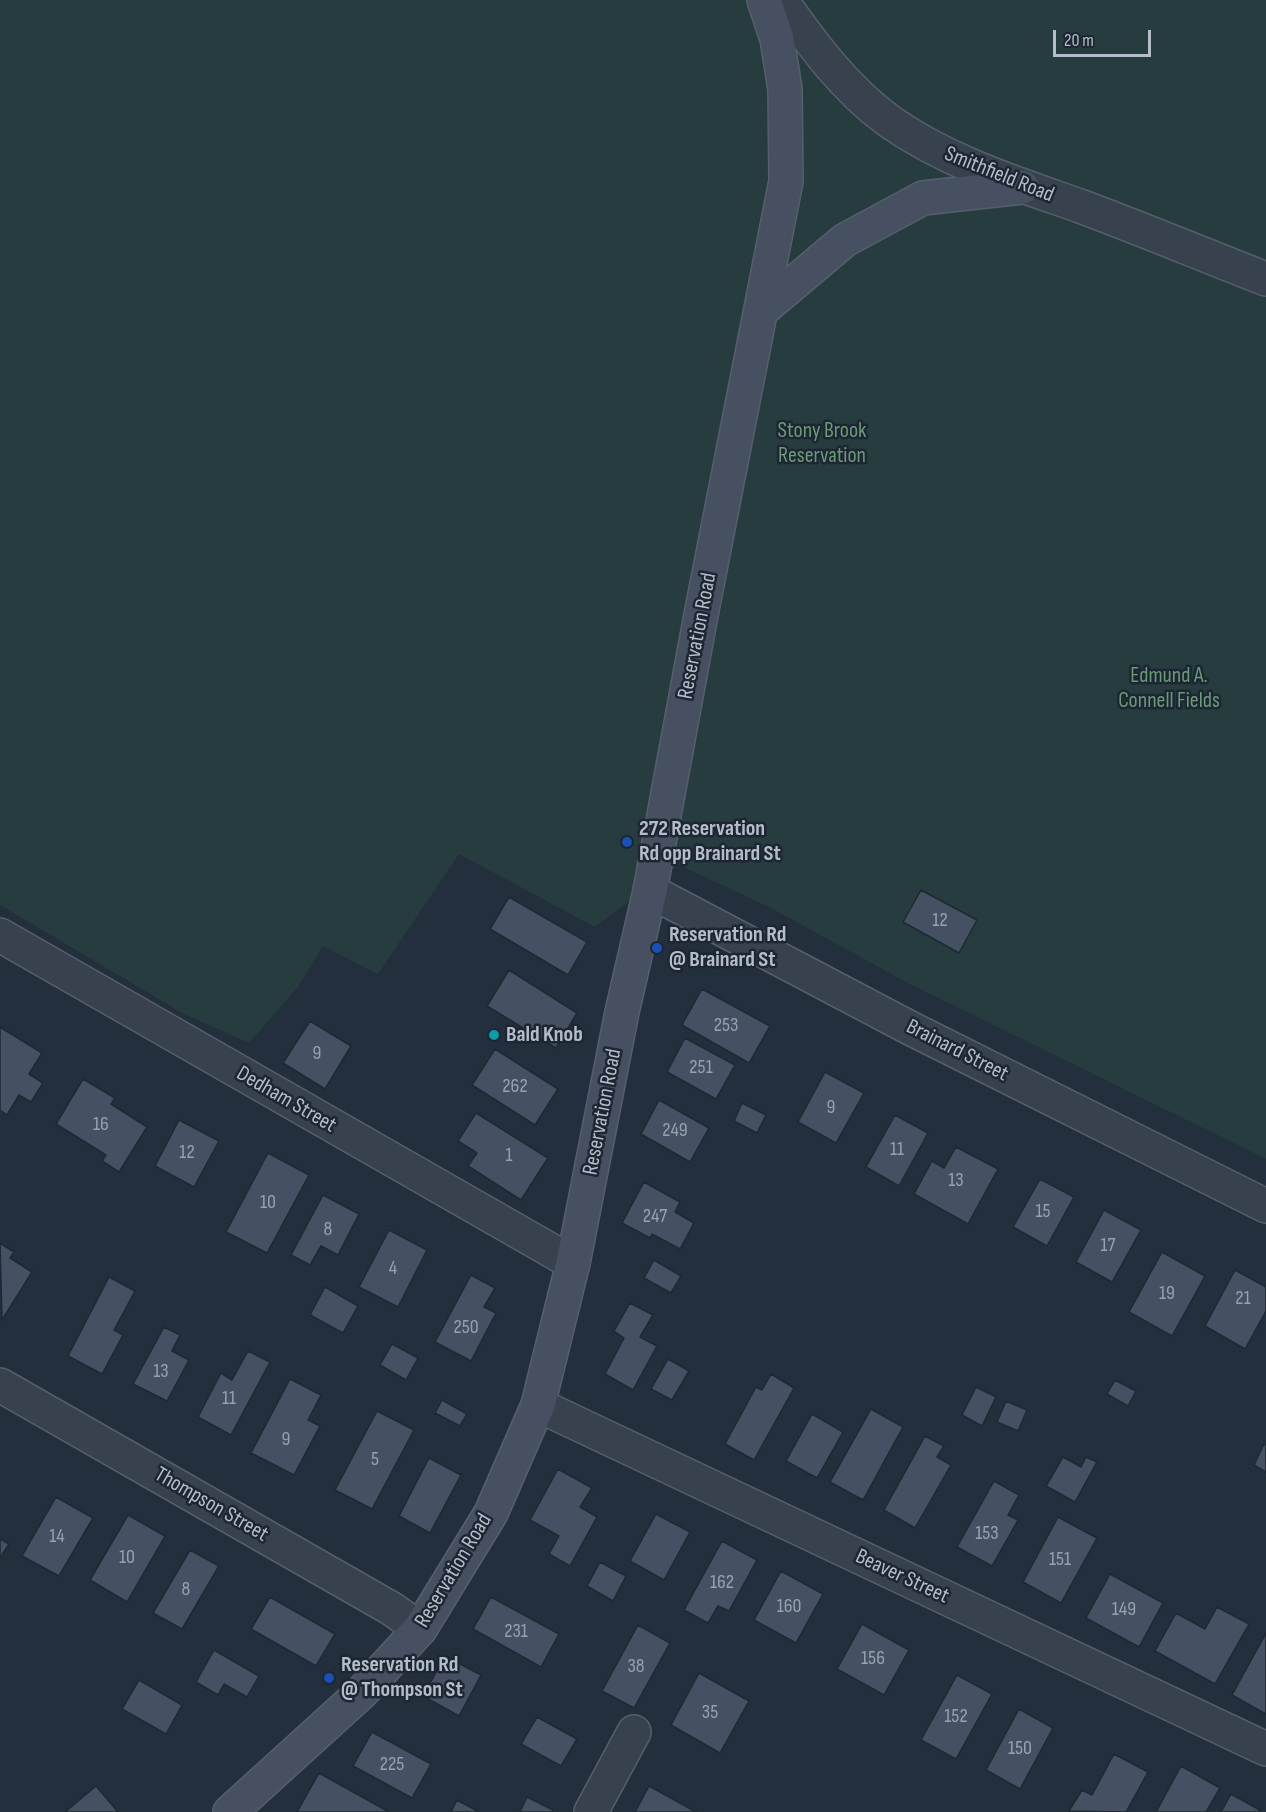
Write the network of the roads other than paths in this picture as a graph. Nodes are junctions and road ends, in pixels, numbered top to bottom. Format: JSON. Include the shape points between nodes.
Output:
{"nodes":[{"id":1,"x":764,"y":0,"type":"edge"},
{"id":2,"x":780,"y":0,"type":"edge"},
{"id":3,"x":1022,"y":187,"type":"junction"},
{"id":4,"x":1266,"y":279,"type":"edge"},
{"id":5,"x":762,"y":310,"type":"junction"},
{"id":6,"x":650,"y":891,"type":"junction"},
{"id":7,"x":0,"y":935,"type":"edge"},
{"id":8,"x":1266,"y":1206,"type":"edge"},
{"id":9,"x":573,"y":1263,"type":"junction"},
{"id":10,"x":0,"y":1384,"type":"edge"},
{"id":11,"x":538,"y":1405,"type":"junction"},
{"id":12,"x":420,"y":1629,"type":"junction"},
{"id":13,"x":634,"y":1732,"type":"dead end"},
{"id":14,"x":1266,"y":1749,"type":"edge"},
{"id":15,"x":242,"y":1809,"type":"edge"},
{"id":16,"x":591,"y":1812,"type":"edge"}],
"edges":[{"from":1,"to":5,"type":"street","name":"Reservation Road","via":[[777,39],[785,89],[786,181]]},
{"from":2,"to":3,"type":"street","name":"Smithfield Road","via":[[834,71],[888,120],[930,147]]},
{"from":3,"to":4,"type":"street","name":"Smithfield Road"},
{"from":3,"to":5,"type":"street","via":[[923,198],[845,240]]},
{"from":5,"to":6,"type":"street","name":"Reservation Road"},
{"from":6,"to":8,"type":"street","name":"Brainard Street","via":[[910,1028]]},
{"from":6,"to":9,"type":"street","name":"Reservation Road"},
{"from":7,"to":9,"type":"street","name":"Dedham Street"},
{"from":9,"to":11,"type":"street","name":"Reservation Road"},
{"from":10,"to":12,"type":"street","name":"Thompson Street","via":[[392,1609]]},
{"from":11,"to":12,"type":"street","name":"Reservation Road","via":[[491,1513]]},
{"from":11,"to":14,"type":"street","name":"Beaver Street"},
{"from":12,"to":15,"type":"street","name":"Reservation Road","via":[[361,1693]]},
{"from":13,"to":16,"type":"street"}]}
